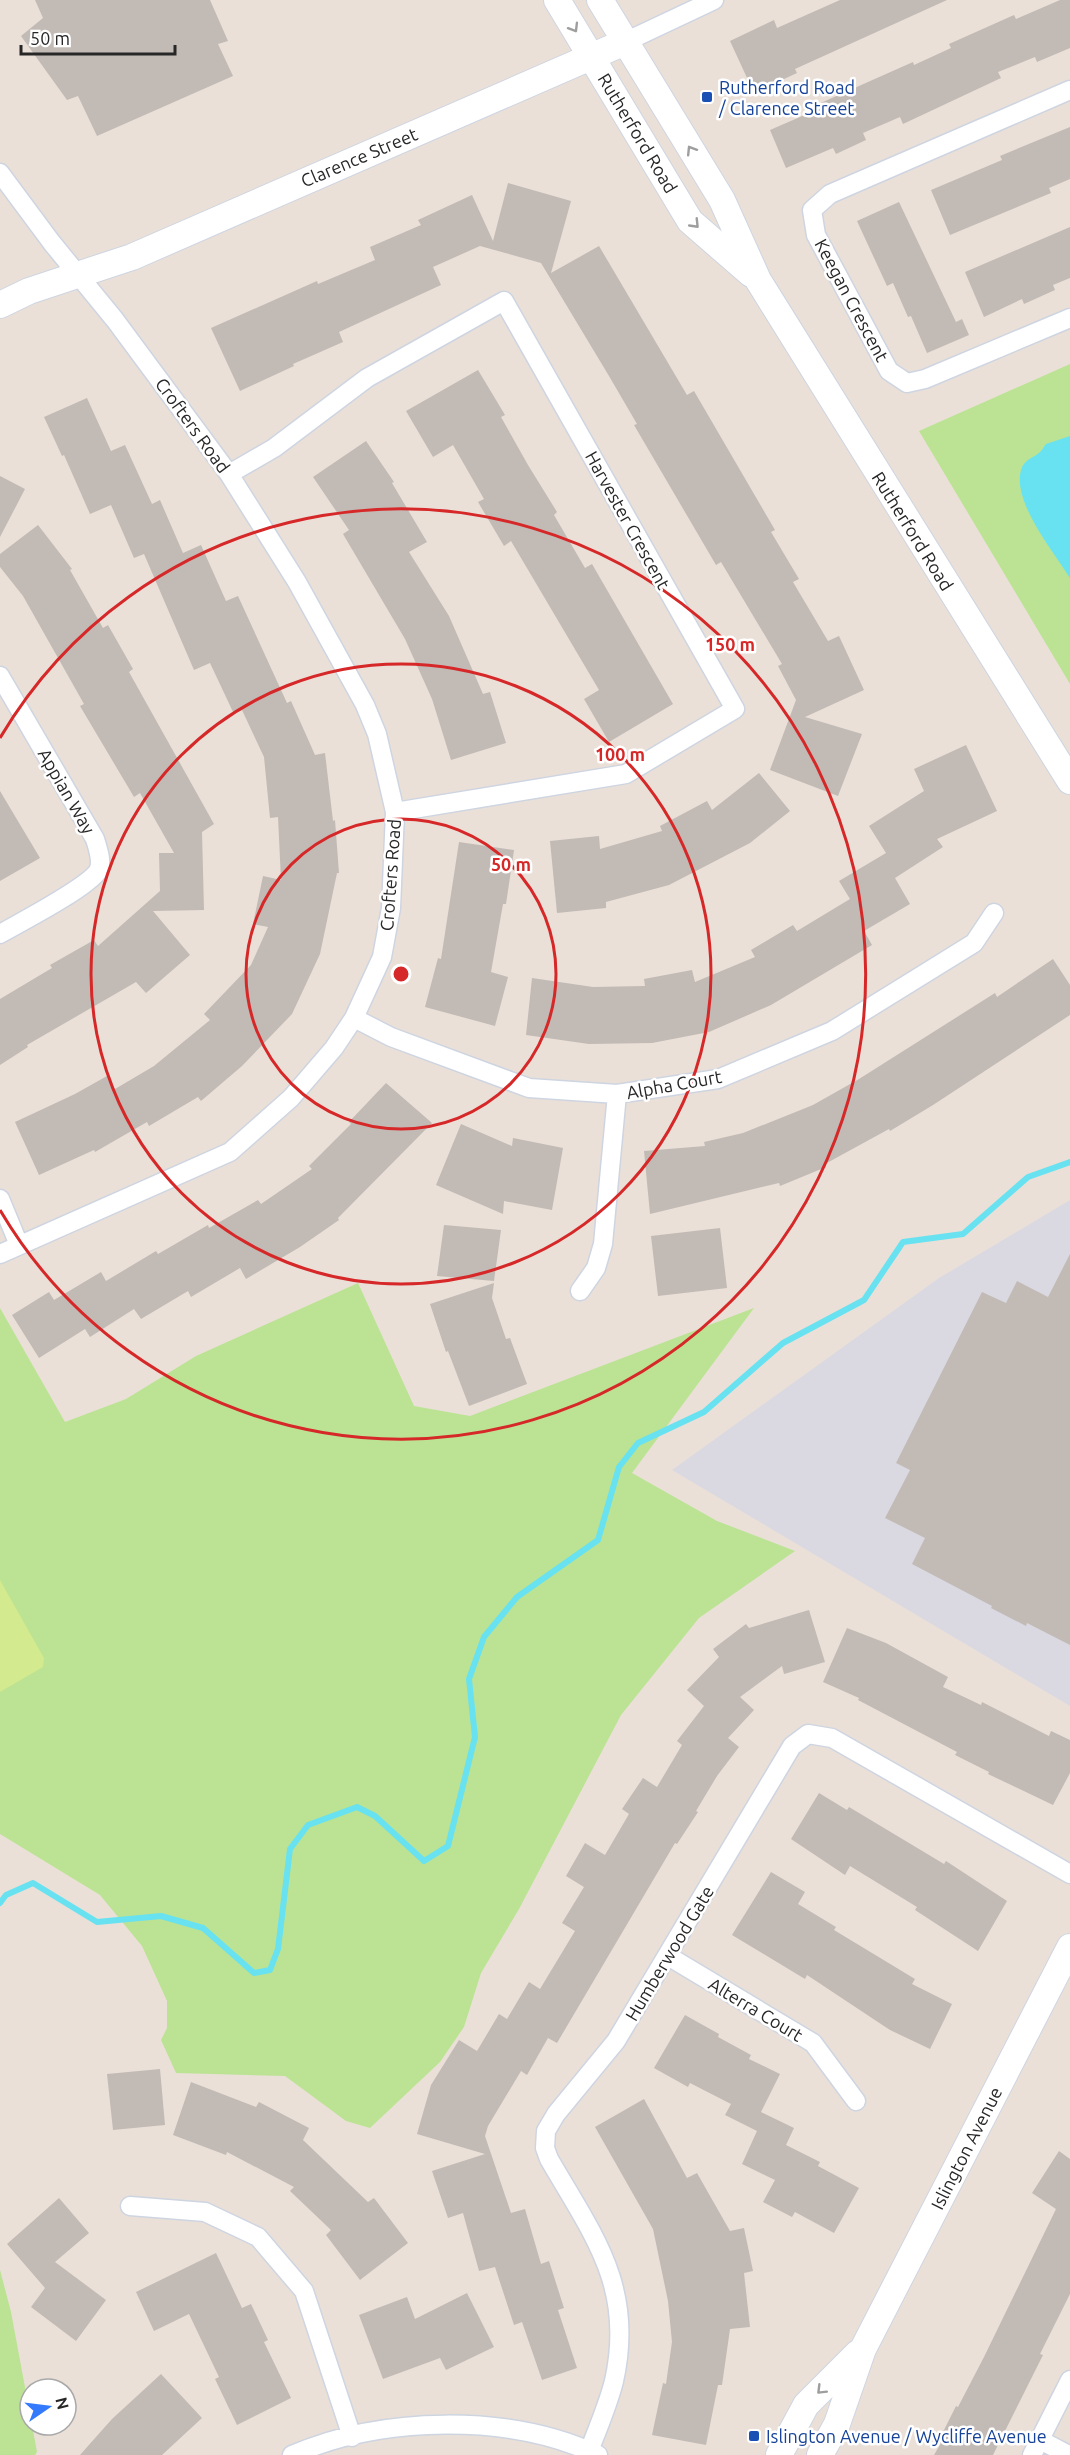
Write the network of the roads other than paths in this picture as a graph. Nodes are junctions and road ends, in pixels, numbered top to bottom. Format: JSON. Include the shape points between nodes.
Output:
{"nodes":[{"id":1,"x":557,"y":0,"type":"edge"},
{"id":2,"x":600,"y":0,"type":"edge"},
{"id":3,"x":714,"y":0,"type":"edge"},
{"id":4,"x":625,"y":42,"type":"junction"},
{"id":5,"x":591,"y":57,"type":"junction"},
{"id":6,"x":1070,"y":90,"type":"edge"},
{"id":7,"x":0,"y":173,"type":"edge"},
{"id":8,"x":78,"y":275,"type":"junction"},
{"id":9,"x":758,"y":280,"type":"junction"},
{"id":10,"x":0,"y":305,"type":"edge"},
{"id":11,"x":1070,"y":318,"type":"edge"},
{"id":12,"x":229,"y":474,"type":"junction"},
{"id":13,"x":0,"y":676,"type":"edge"},
{"id":14,"x":1070,"y":781,"type":"edge"},
{"id":15,"x":395,"y":812,"type":"junction"},
{"id":16,"x":994,"y":914,"type":"dead end"},
{"id":17,"x":0,"y":934,"type":"edge"},
{"id":18,"x":354,"y":1018,"type":"junction"},
{"id":19,"x":616,"y":1094,"type":"junction"},
{"id":20,"x":0,"y":1199,"type":"edge"},
{"id":21,"x":19,"y":1245,"type":"junction"},
{"id":22,"x":0,"y":1254,"type":"edge"},
{"id":23,"x":580,"y":1291,"type":"dead end"},
{"id":24,"x":1070,"y":1874,"type":"edge"},
{"id":25,"x":1070,"y":1947,"type":"edge"},
{"id":26,"x":668,"y":1956,"type":"junction"},
{"id":27,"x":856,"y":2101,"type":"dead end"},
{"id":28,"x":130,"y":2206,"type":"dead end"},
{"id":29,"x":863,"y":2349,"type":"junction"},
{"id":30,"x":1070,"y":2380,"type":"edge"},
{"id":31,"x":352,"y":2437,"type":"junction"},
{"id":32,"x":1036,"y":2448,"type":"edge"},
{"id":33,"x":594,"y":2453,"type":"edge"},
{"id":34,"x":292,"y":2455,"type":"edge"},
{"id":35,"x":779,"y":2455,"type":"edge"},
{"id":36,"x":820,"y":2455,"type":"edge"},
{"id":37,"x":1069,"y":2455,"type":"edge"}],
"edges":[{"from":1,"to":5,"type":"main road","name":"Rutherford Road","one_way":true},
{"from":2,"to":4,"type":"main road","name":"Rutherford Road"},
{"from":3,"to":4,"type":"street","name":"Clarence Street"},
{"from":4,"to":5,"type":"main road","name":"Clarence Street"},
{"from":9,"to":4,"type":"main road","name":"Rutherford Road","one_way":true,"via":[[722,200]]},
{"from":5,"to":8,"type":"main road","name":"Clarence Street","via":[[132,257]]},
{"from":5,"to":9,"type":"main road","name":"Rutherford Road","one_way":true,"via":[[690,221]]},
{"from":6,"to":11,"type":"street","name":"Keegan Crescent","via":[[830,194],[812,210],[816,235],[890,371],[907,383]]},
{"from":7,"to":8,"type":"street","name":"Crofters Road"},
{"from":8,"to":10,"type":"main road","name":"Clarence Street"},
{"from":8,"to":12,"type":"street","name":"Crofters Road"},
{"from":9,"to":14,"type":"main road","name":"Rutherford Road"},
{"from":12,"to":15,"type":"street","name":"Crofters Road","via":[[297,582],[365,705],[377,734]]},
{"from":12,"to":15,"type":"street","name":"Harvester Crescent","via":[[274,448],[367,378],[504,301],[735,709],[626,774]]},
{"from":13,"to":17,"type":"street","name":"Appian Way","via":[[95,839],[100,855],[99,869],[88,882]]},
{"from":15,"to":18,"type":"street","name":"Crofters Road","via":[[391,908],[382,957]]},
{"from":16,"to":19,"type":"street","name":"Alpha Court","via":[[974,943],[832,1031],[718,1079]]},
{"from":18,"to":19,"type":"street","name":"Alpha Court","via":[[391,1037],[529,1089]]},
{"from":18,"to":21,"type":"street","name":"Crofters Road","via":[[291,1098],[230,1152]]},
{"from":19,"to":23,"type":"street","via":[[603,1244],[596,1268]]},
{"from":20,"to":21,"type":"street"},
{"from":21,"to":22,"type":"street","name":"Crofters Road"},
{"from":24,"to":26,"type":"street","name":"Humberwood Gate","via":[[832,1738],[808,1734],[792,1746]]},
{"from":25,"to":29,"type":"main road","name":"Islington Avenue"},
{"from":26,"to":27,"type":"street","name":"Alterra Court","via":[[813,2043]]},
{"from":26,"to":33,"type":"street","name":"Humberwood Gate","via":[[616,2041],[546,2131],[549,2158],[599,2246],[617,2298],[618,2359]]},
{"from":28,"to":31,"type":"street","via":[[205,2212],[258,2237],[304,2291]]},
{"from":29,"to":35,"type":"main road","name":"Islington Avenue","one_way":true,"via":[[806,2405]]},
{"from":29,"to":36,"type":"main road","name":"Islington Avenue","via":[[837,2424]]},
{"from":30,"to":32,"type":"street"},
{"from":31,"to":33,"type":"street","via":[[405,2427],[485,2426],[530,2433]]},
{"from":31,"to":34,"type":"street"},
{"from":32,"to":37,"type":"street"}]}
